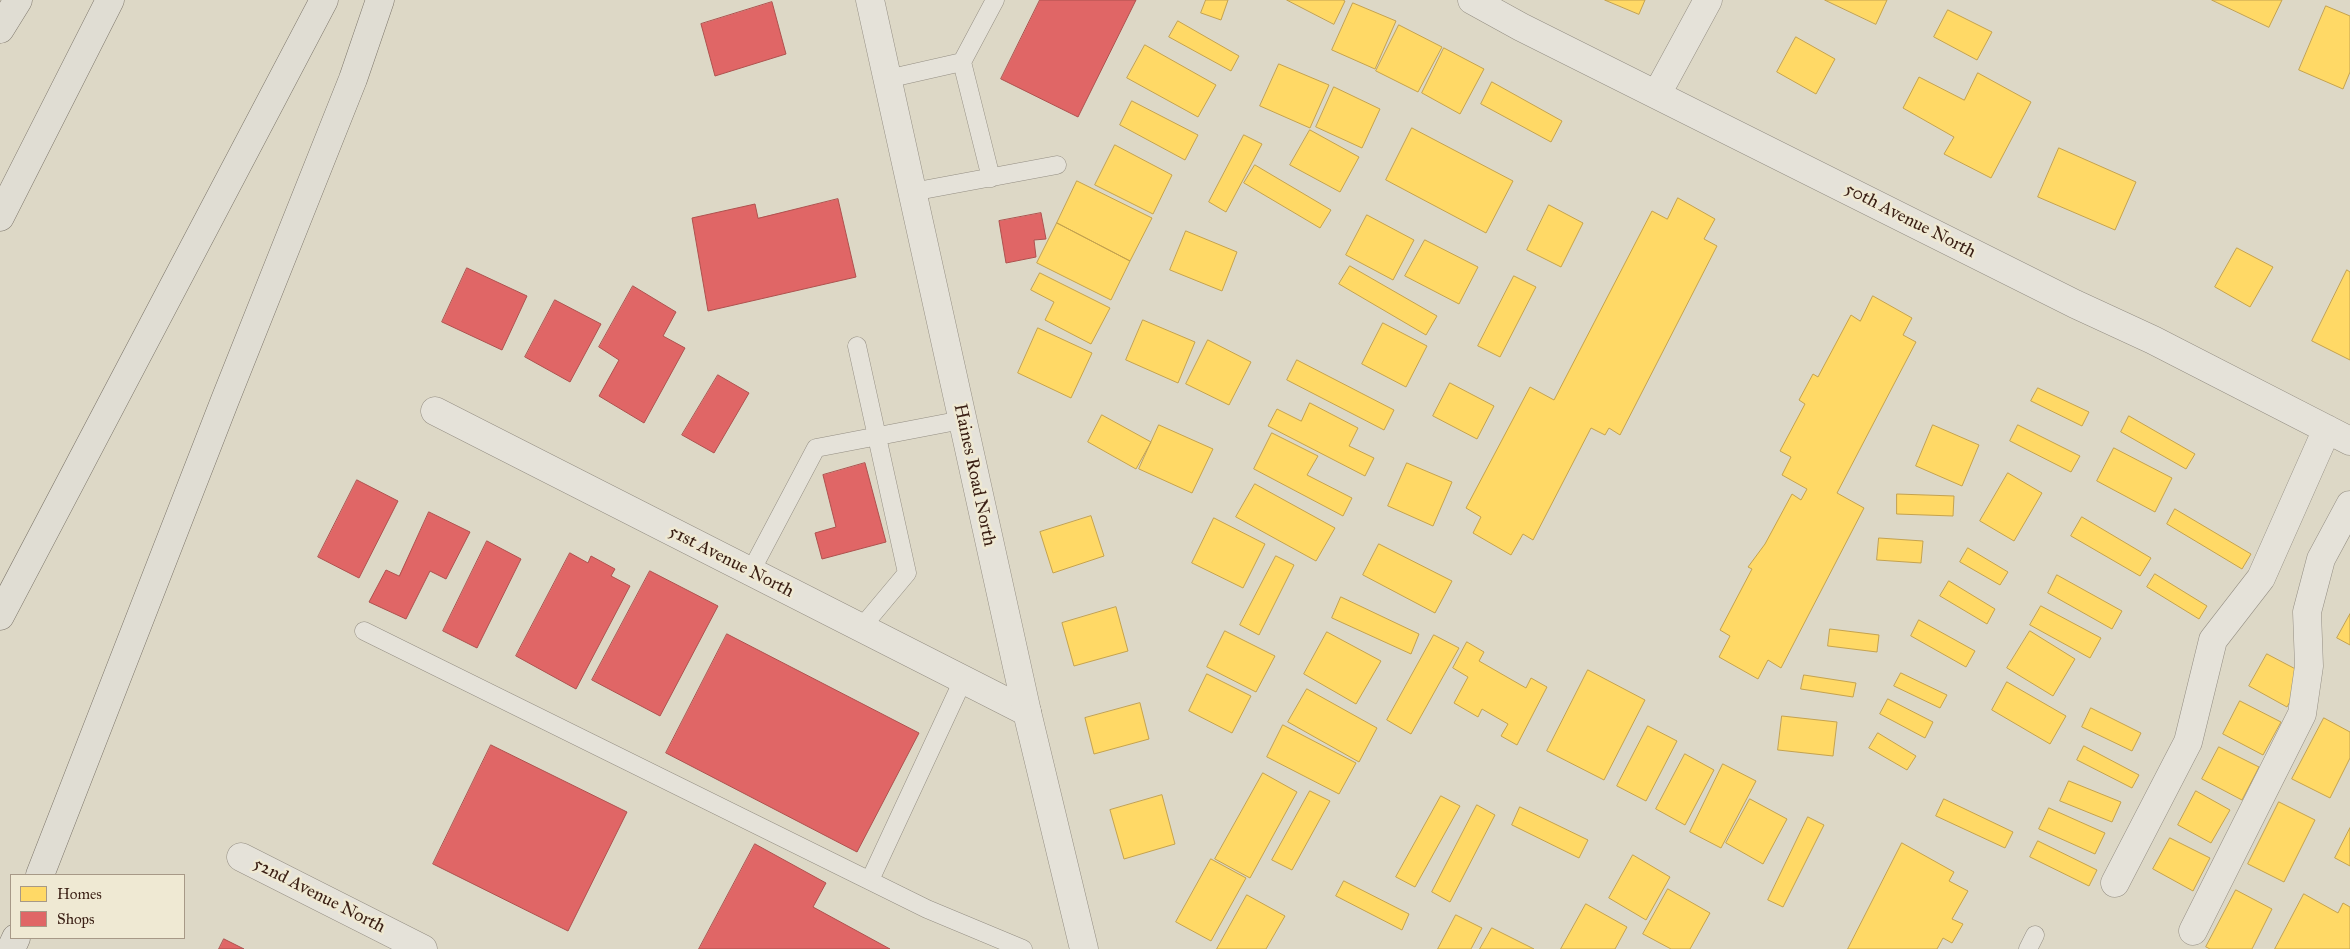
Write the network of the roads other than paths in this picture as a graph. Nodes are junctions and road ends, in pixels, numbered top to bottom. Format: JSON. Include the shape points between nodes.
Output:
{"nodes":[{"id":1,"x":18,"y":0,"type":"edge"},
{"id":2,"x":110,"y":0,"type":"edge"},
{"id":3,"x":324,"y":0,"type":"edge"},
{"id":4,"x":380,"y":0,"type":"edge"},
{"id":5,"x":870,"y":0,"type":"edge"},
{"id":6,"x":995,"y":0,"type":"edge"},
{"id":7,"x":1472,"y":0,"type":"edge"},
{"id":8,"x":1708,"y":0,"type":"edge"},
{"id":9,"x":0,"y":28,"type":"edge"},
{"id":10,"x":962,"y":62,"type":"junction"},
{"id":11,"x":887,"y":79,"type":"junction"},
{"id":12,"x":1657,"y":94,"type":"junction"},
{"id":13,"x":1058,"y":165,"type":"dead end"},
{"id":14,"x":991,"y":178,"type":"junction"},
{"id":15,"x":912,"y":192,"type":"junction"},
{"id":16,"x":0,"y":217,"type":"edge"},
{"id":17,"x":857,"y":346,"type":"dead end"},
{"id":18,"x":434,"y":411,"type":"dead end"},
{"id":19,"x":962,"y":420,"type":"junction"},
{"id":20,"x":2339,"y":435,"type":"edge"},
{"id":21,"x":876,"y":437,"type":"junction"},
{"id":22,"x":2350,"y":505,"type":"edge"},
{"id":23,"x":750,"y":572,"type":"junction"},
{"id":24,"x":0,"y":616,"type":"edge"},
{"id":25,"x":861,"y":628,"type":"junction"},
{"id":26,"x":364,"y":631,"type":"dead end"},
{"id":27,"x":964,"y":680,"type":"junction"},
{"id":28,"x":1027,"y":712,"type":"junction"},
{"id":29,"x":241,"y":857,"type":"dead end"},
{"id":30,"x":40,"y":874,"type":"edge"},
{"id":31,"x":870,"y":880,"type":"junction"},
{"id":32,"x":2115,"y":883,"type":"dead end"},
{"id":33,"x":2193,"y":931,"type":"dead end"},
{"id":34,"x":422,"y":949,"type":"edge"},
{"id":35,"x":1024,"y":949,"type":"edge"},
{"id":36,"x":1084,"y":949,"type":"edge"}],
"edges":[{"from":1,"to":9,"type":"highway"},
{"from":2,"to":16,"type":"highway"},
{"from":3,"to":24,"type":"highway"},
{"from":4,"to":30,"type":"highway","via":[[353,79]]},
{"from":5,"to":11,"type":"street","name":"Haines Road North"},
{"from":6,"to":10,"type":"lane"},
{"from":7,"to":12,"type":"street","name":"50th Avenue North"},
{"from":8,"to":12,"type":"street"},
{"from":10,"to":11,"type":"lane"},
{"from":10,"to":14,"type":"lane"},
{"from":11,"to":15,"type":"street","name":"Haines Road North"},
{"from":12,"to":20,"type":"street","name":"50th Avenue North"},
{"from":13,"to":14,"type":"lane"},
{"from":14,"to":15,"type":"lane"},
{"from":15,"to":19,"type":"street","name":"Haines Road North"},
{"from":17,"to":21,"type":"lane"},
{"from":18,"to":23,"type":"street","name":"51st Avenue North"},
{"from":19,"to":21,"type":"lane"},
{"from":19,"to":28,"type":"street","name":"Haines Road North"},
{"from":20,"to":32,"type":"street","via":[[2261,578],[2213,640],[2188,742]]},
{"from":21,"to":23,"type":"lane","via":[[816,448]]},
{"from":21,"to":25,"type":"lane","via":[[907,573]]},
{"from":22,"to":33,"type":"street","via":[[2321,559],[2307,612],[2309,666],[2302,714]]},
{"from":23,"to":25,"type":"street","name":"51st Avenue North"},
{"from":25,"to":27,"type":"street","name":"51st Avenue North"},
{"from":26,"to":31,"type":"lane"},
{"from":27,"to":28,"type":"street","name":"51st Avenue North"},
{"from":27,"to":31,"type":"lane"},
{"from":28,"to":36,"type":"street","name":"Haines Road North"},
{"from":29,"to":34,"type":"street","name":"52nd Avenue North"},
{"from":31,"to":35,"type":"lane","via":[[927,909]]}]}
